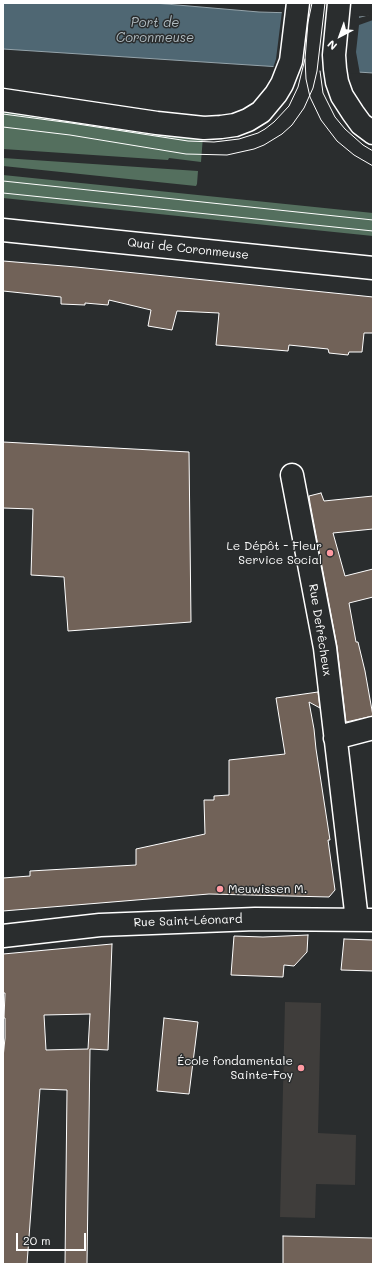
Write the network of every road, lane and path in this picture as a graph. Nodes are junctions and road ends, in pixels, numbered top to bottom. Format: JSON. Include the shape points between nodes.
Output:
{"nodes":[{"id":1,"x":298,"y":3,"type":"edge"},
{"id":2,"x":339,"y":3,"type":"edge"},
{"id":3,"x":3,"y":100,"type":"edge"},
{"id":4,"x":373,"y":133,"type":"edge"},
{"id":5,"x":3,"y":230,"type":"edge"},
{"id":6,"x":373,"y":268,"type":"edge"},
{"id":7,"x":292,"y":475,"type":"dead end"},
{"id":8,"x":373,"y":728,"type":"edge"},
{"id":9,"x":335,"y":738,"type":"junction"},
{"id":10,"x":365,"y":920,"type":"edge"},
{"id":11,"x":3,"y":936,"type":"edge"}],
"edges":[{"from":1,"to":3,"type":"street","via":[[291,61],[285,77],[276,94],[261,112],[242,122],[221,128],[204,128]]},
{"from":2,"to":4,"type":"street","via":[[334,55],[337,82],[353,114]]},
{"from":5,"to":6,"type":"street","name":"Quai de Coronmeuse"},
{"from":7,"to":9,"type":"street","name":"Rue Defrêcheux","via":[[325,648]]},
{"from":8,"to":9,"type":"street"},
{"from":9,"to":10,"type":"street","name":"Rue Defrêcheux"},
{"from":10,"to":11,"type":"street","name":"Rue Saint-Léonard","via":[[255,919],[107,924]]}]}
